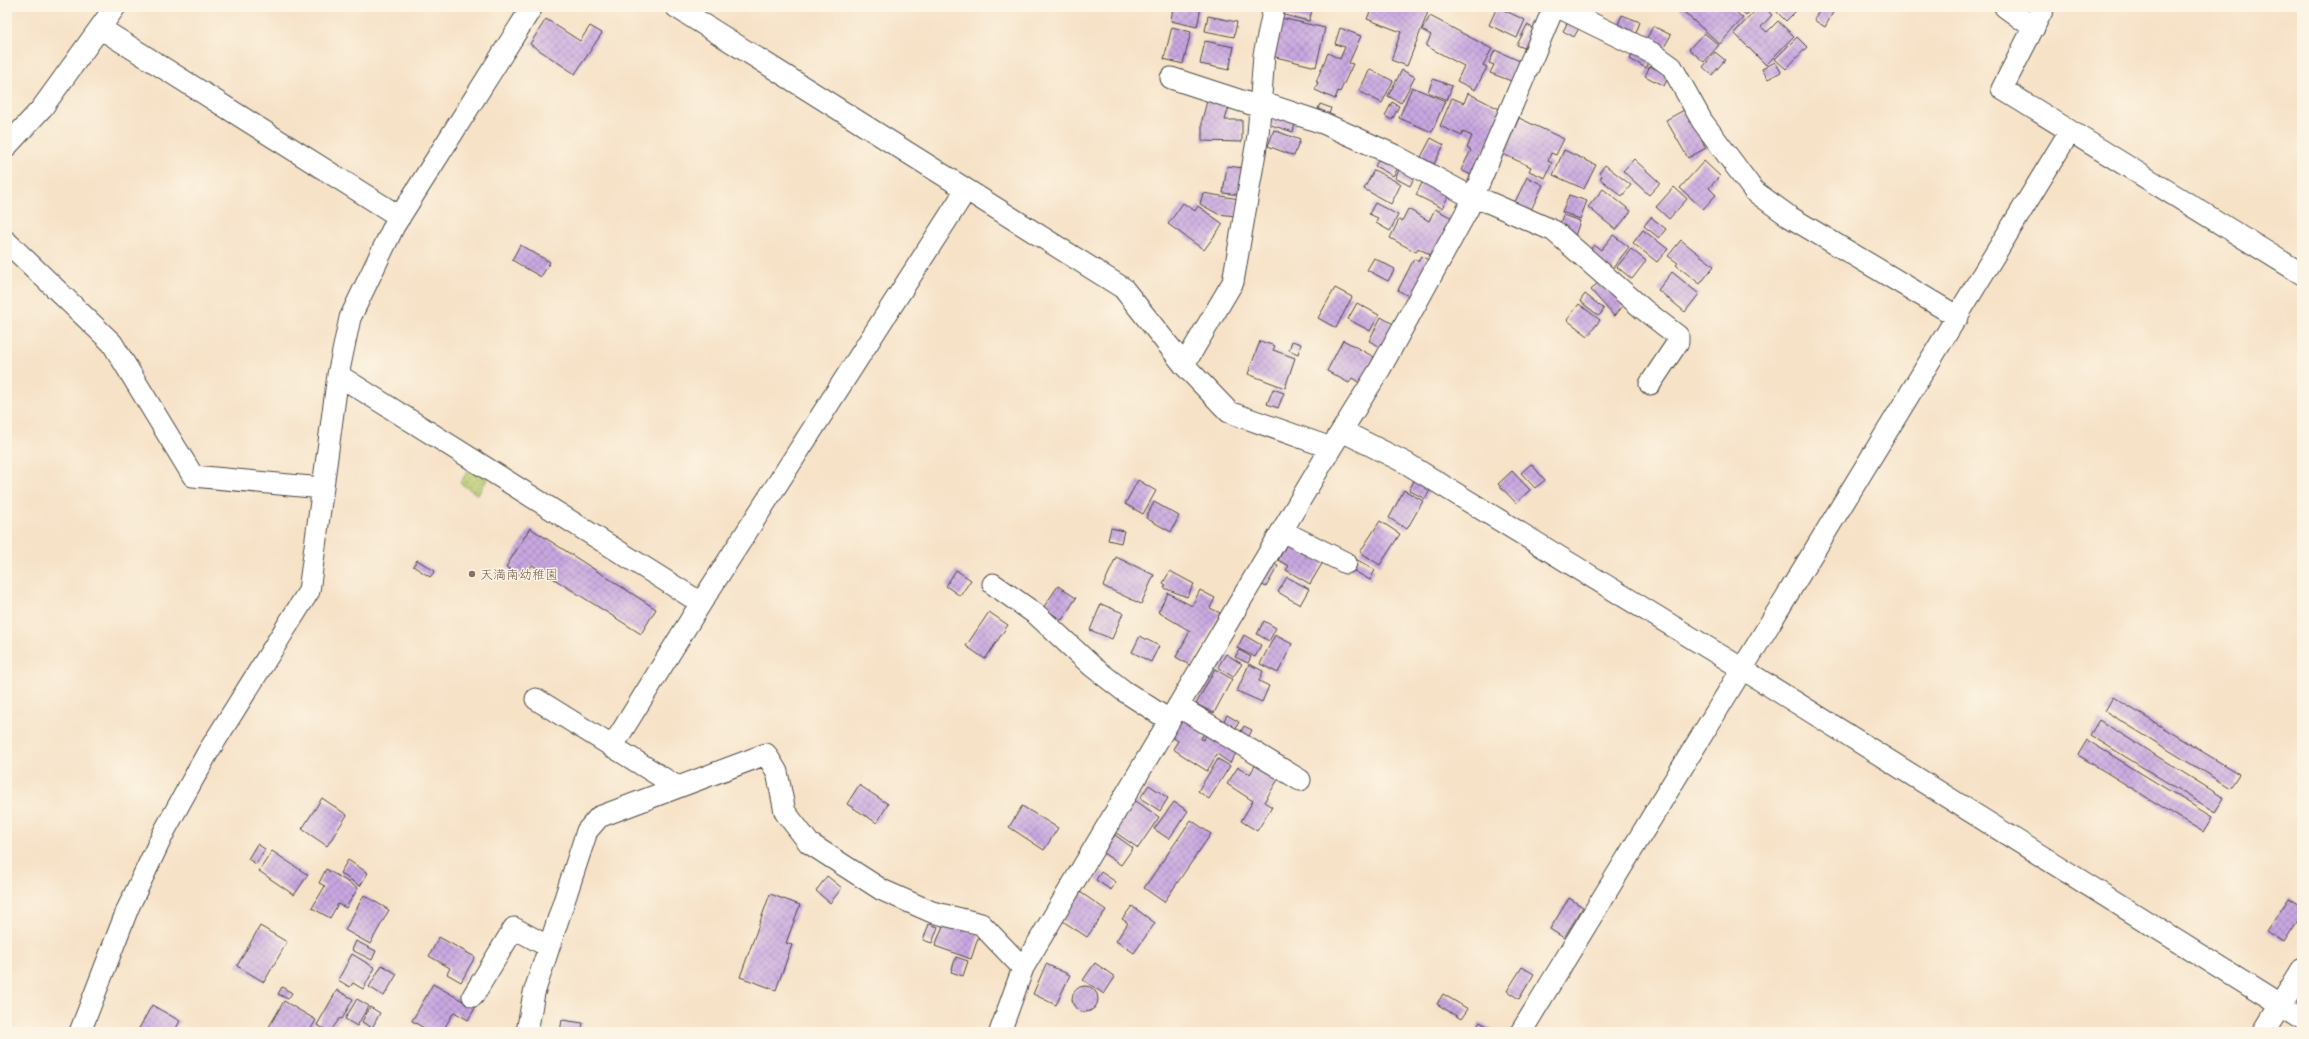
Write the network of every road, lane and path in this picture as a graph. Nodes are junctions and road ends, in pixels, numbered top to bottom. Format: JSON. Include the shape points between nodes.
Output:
{"nodes":[{"id":1,"x":115,"y":7,"type":"edge"},
{"id":2,"x":532,"y":7,"type":"edge"},
{"id":3,"x":676,"y":7,"type":"edge"},
{"id":4,"x":1274,"y":7,"type":"edge"},
{"id":5,"x":1554,"y":7,"type":"edge"},
{"id":6,"x":1558,"y":7,"type":"edge"},
{"id":7,"x":2005,"y":7,"type":"edge"},
{"id":8,"x":2044,"y":7,"type":"edge"},
{"id":9,"x":100,"y":28,"type":"junction"},
{"id":10,"x":2034,"y":28,"type":"junction"},
{"id":11,"x":1171,"y":78,"type":"dead end"},
{"id":12,"x":1260,"y":104,"type":"junction"},
{"id":13,"x":2070,"y":131,"type":"junction"},
{"id":14,"x":7,"y":146,"type":"edge"},
{"id":15,"x":966,"y":190,"type":"junction"},
{"id":16,"x":1472,"y":198,"type":"junction"},
{"id":17,"x":400,"y":217,"type":"junction"},
{"id":18,"x":7,"y":242,"type":"edge"},
{"id":19,"x":2302,"y":274,"type":"edge"},
{"id":20,"x":1958,"y":317,"type":"junction"},
{"id":21,"x":1184,"y":365,"type":"junction"},
{"id":22,"x":338,"y":375,"type":"junction"},
{"id":23,"x":1650,"y":384,"type":"dead end"},
{"id":24,"x":1336,"y":440,"type":"junction"},
{"id":25,"x":322,"y":488,"type":"junction"},
{"id":26,"x":1282,"y":531,"type":"junction"},
{"id":27,"x":1346,"y":563,"type":"dead end"},
{"id":28,"x":993,"y":584,"type":"dead end"},
{"id":29,"x":701,"y":603,"type":"junction"},
{"id":30,"x":1741,"y":668,"type":"junction"},
{"id":31,"x":536,"y":699,"type":"dead end"},
{"id":32,"x":1174,"y":713,"type":"junction"},
{"id":33,"x":612,"y":747,"type":"junction"},
{"id":34,"x":1300,"y":780,"type":"dead end"},
{"id":35,"x":676,"y":786,"type":"junction"},
{"id":36,"x":549,"y":947,"type":"junction"},
{"id":37,"x":1023,"y":968,"type":"junction"},
{"id":38,"x":2302,"y":970,"type":"edge"},
{"id":39,"x":473,"y":996,"type":"dead end"},
{"id":40,"x":2280,"y":1006,"type":"junction"},
{"id":41,"x":2302,"y":1019,"type":"edge"},
{"id":42,"x":80,"y":1032,"type":"edge"},
{"id":43,"x":527,"y":1032,"type":"edge"},
{"id":44,"x":1000,"y":1032,"type":"edge"},
{"id":45,"x":1521,"y":1032,"type":"edge"},
{"id":46,"x":2264,"y":1032,"type":"edge"}],
"edges":[{"from":1,"to":9,"type":"street"},
{"from":2,"to":17,"type":"street"},
{"from":3,"to":15,"type":"street"},
{"from":4,"to":12,"type":"street","via":[[1264,55]]},
{"from":5,"to":16,"type":"street"},
{"from":6,"to":20,"type":"street","via":[[1654,54],[1672,67],[1702,121],[1754,191],[1790,217]]},
{"from":7,"to":10,"type":"street"},
{"from":8,"to":10,"type":"street"},
{"from":9,"to":14,"type":"street","via":[[42,108]]},
{"from":9,"to":17,"type":"street"},
{"from":10,"to":13,"type":"street","via":[[2002,89]]},
{"from":11,"to":12,"type":"street"},
{"from":12,"to":16,"type":"street","via":[[1330,126],[1394,155]]},
{"from":12,"to":21,"type":"street","via":[[1258,135],[1233,282]]},
{"from":13,"to":19,"type":"street"},
{"from":13,"to":20,"type":"street"},
{"from":15,"to":21,"type":"street","via":[[1122,288]]},
{"from":15,"to":29,"type":"street"},
{"from":16,"to":23,"type":"street","via":[[1488,202],[1554,231],[1643,309],[1678,336],[1678,342]]},
{"from":16,"to":24,"type":"street","via":[[1380,369]]},
{"from":17,"to":22,"type":"street","via":[[350,318]]},
{"from":18,"to":25,"type":"street","via":[[112,343],[192,476]]},
{"from":20,"to":30,"type":"street"},
{"from":21,"to":24,"type":"street","via":[[1229,412]]},
{"from":22,"to":25,"type":"street"},
{"from":22,"to":29,"type":"street"},
{"from":24,"to":26,"type":"street"},
{"from":24,"to":30,"type":"street","via":[[1406,463]]},
{"from":25,"to":42,"type":"street","via":[[310,591],[208,752],[165,830],[128,908]]},
{"from":26,"to":27,"type":"street"},
{"from":26,"to":32,"type":"street"},
{"from":28,"to":32,"type":"street","via":[[1037,615],[1092,667],[1124,691]]},
{"from":29,"to":33,"type":"street"},
{"from":30,"to":40,"type":"street"},
{"from":30,"to":45,"type":"street"},
{"from":31,"to":33,"type":"street"},
{"from":32,"to":34,"type":"street"},
{"from":32,"to":37,"type":"street"},
{"from":33,"to":35,"type":"street"},
{"from":35,"to":36,"type":"street","via":[[599,817],[587,831]]},
{"from":35,"to":37,"type":"street","via":[[766,754],[777,772],[785,812],[809,843],[882,890],[932,912],[981,924]]},
{"from":36,"to":39,"type":"street","via":[[514,928]]},
{"from":36,"to":43,"type":"street","via":[[534,993]]},
{"from":37,"to":44,"type":"street"},
{"from":38,"to":40,"type":"main road"},
{"from":40,"to":41,"type":"street"},
{"from":40,"to":46,"type":"main road"}]}
